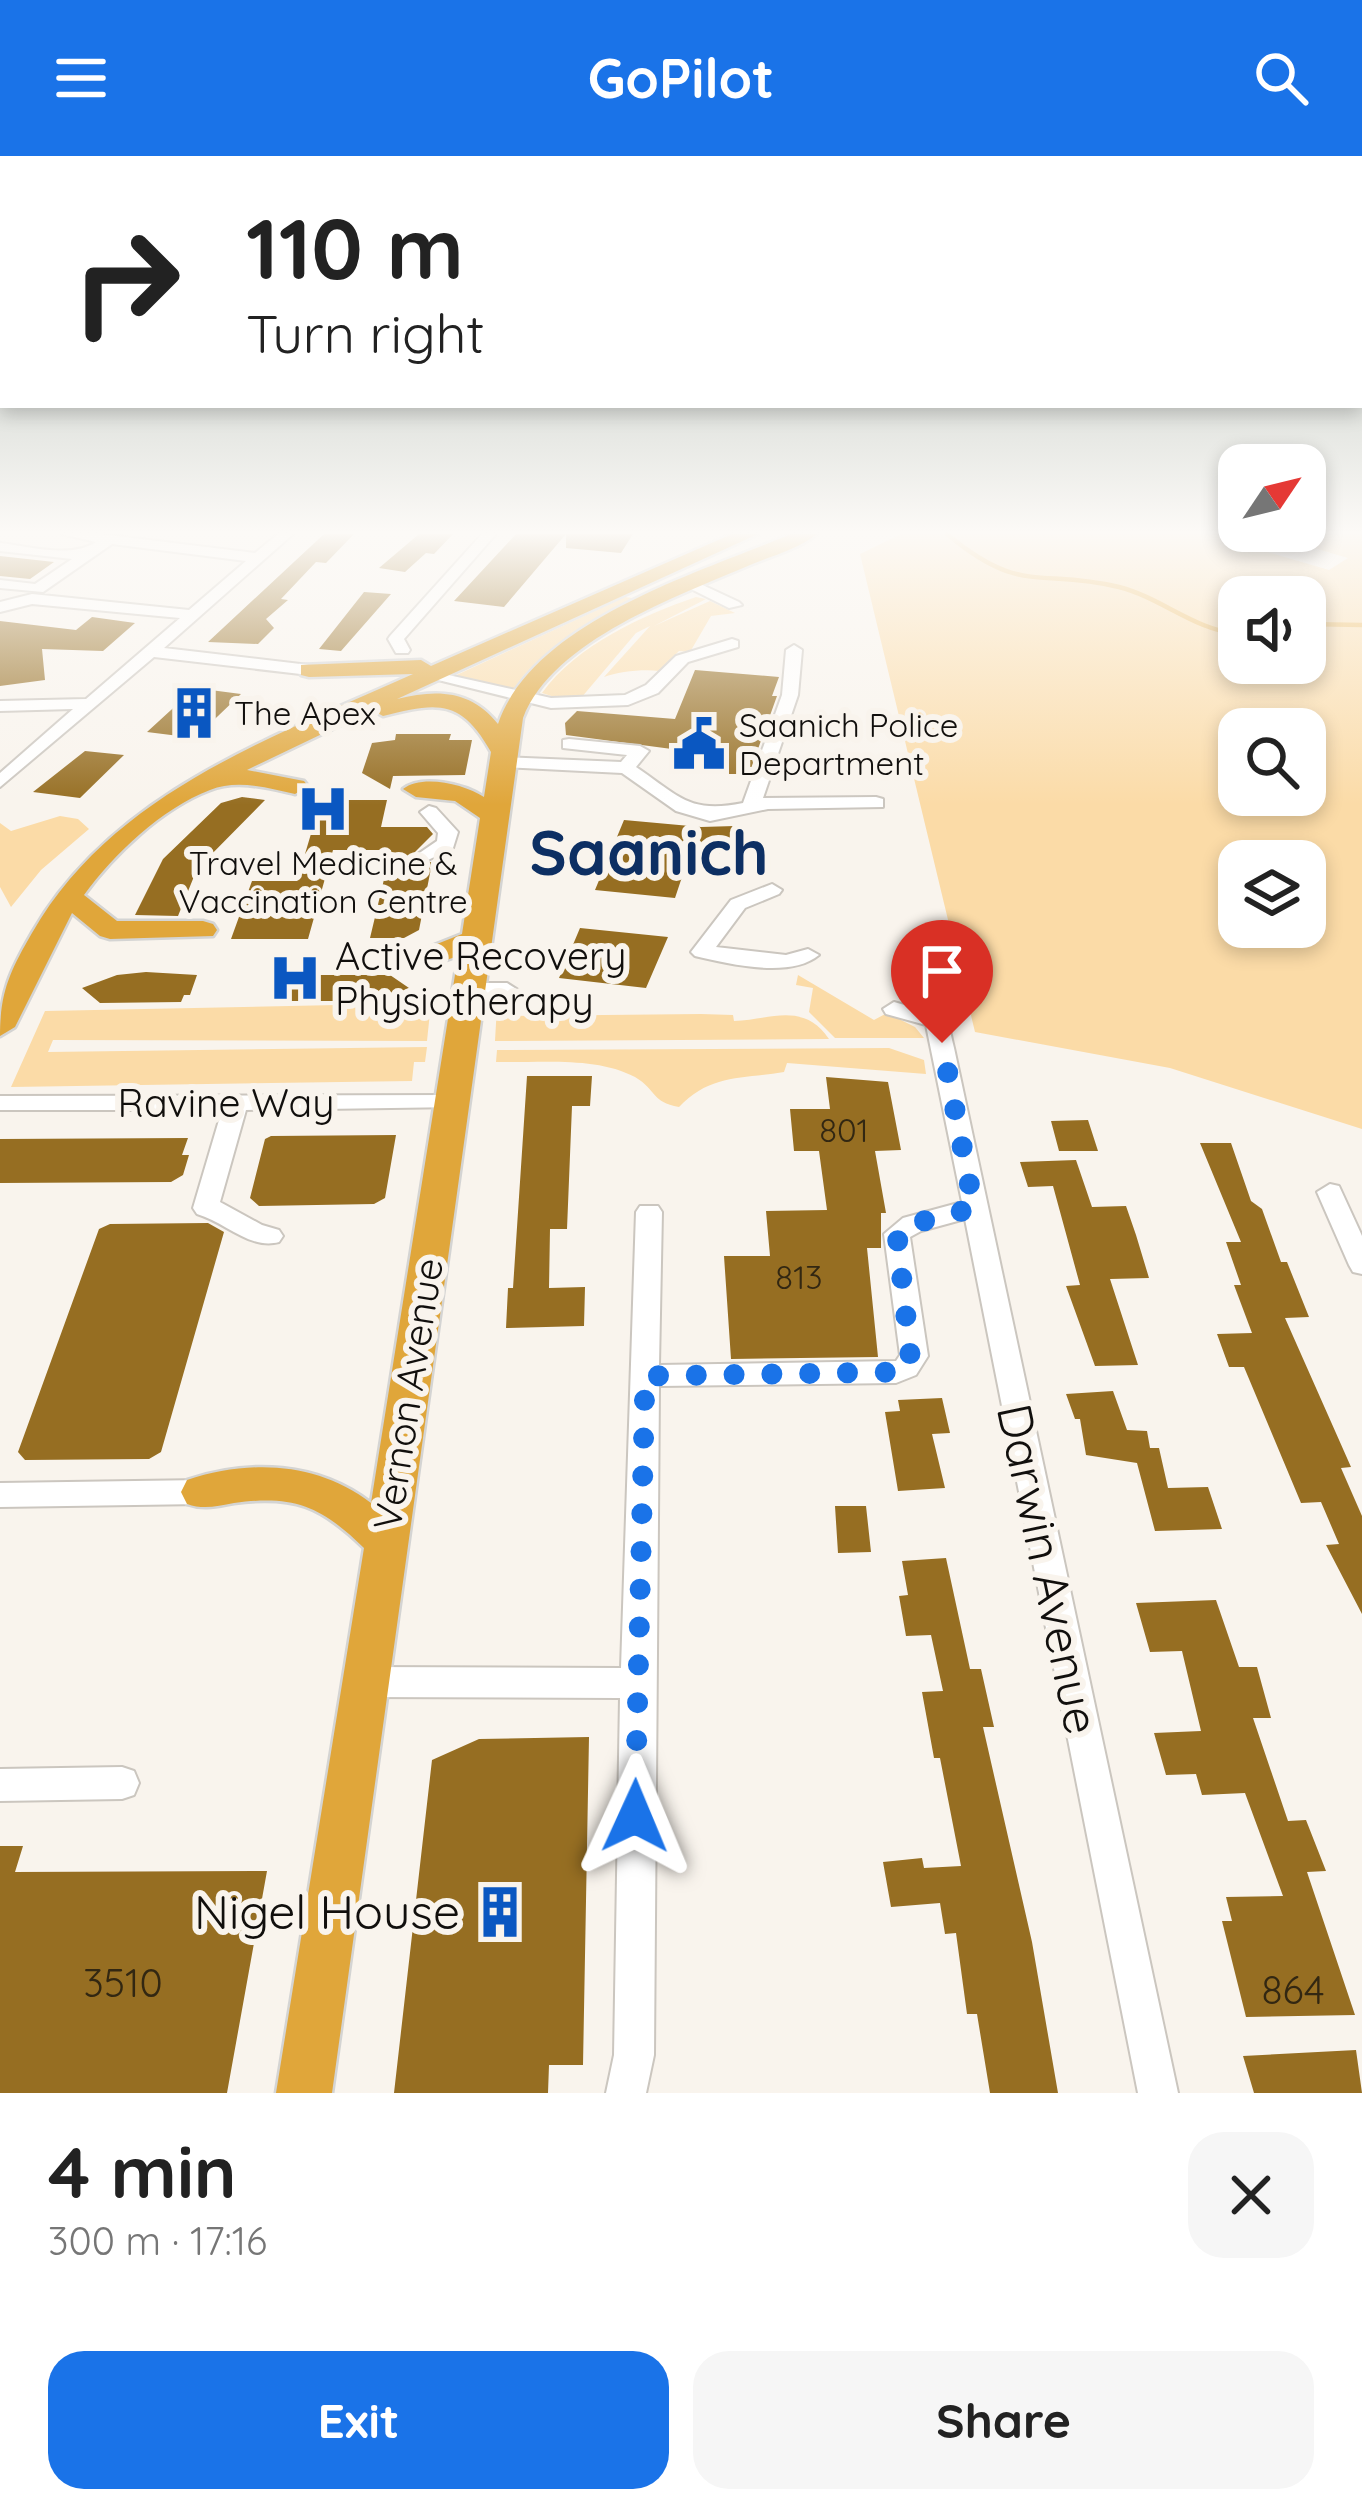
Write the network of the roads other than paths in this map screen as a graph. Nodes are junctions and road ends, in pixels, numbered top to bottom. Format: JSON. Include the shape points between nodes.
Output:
{"nodes":[{"id":1,"x":184,"y":624,"type":"edge"},
{"id":2,"x":409,"y":624,"type":"edge"},
{"id":3,"x":541,"y":624,"type":"edge"},
{"id":4,"x":545,"y":624,"type":"edge"},
{"id":5,"x":609,"y":624,"type":"edge"},
{"id":6,"x":732,"y":644,"type":"dead end"},
{"id":7,"x":402,"y":650,"type":"dead end"},
{"id":8,"x":794,"y":650,"type":"dead end"},
{"id":9,"x":153,"y":652,"type":"junction"},
{"id":10,"x":309,"y":670,"type":"junction"},
{"id":11,"x":426,"y":675,"type":"junction"},
{"id":12,"x":520,"y":697,"type":"junction"},
{"id":13,"x":89,"y":704,"type":"junction"},
{"id":14,"x":0,"y":706,"type":"edge"},
{"id":15,"x":342,"y":716,"type":"junction"},
{"id":16,"x":301,"y":735,"type":"junction"},
{"id":17,"x":569,"y":744,"type":"dead end"},
{"id":18,"x":503,"y":758,"type":"junction"},
{"id":19,"x":626,"y":768,"type":"junction"},
{"id":20,"x":0,"y":782,"type":"edge"},
{"id":21,"x":202,"y":783,"type":"junction"},
{"id":22,"x":295,"y":786,"type":"dead end"},
{"id":23,"x":422,"y":801,"type":"joint"},
{"id":24,"x":875,"y":803,"type":"dead end"},
{"id":25,"x":748,"y":807,"type":"junction"},
{"id":26,"x":494,"y":815,"type":"junction"},
{"id":27,"x":767,"y":824,"type":"dead end"},
{"id":28,"x":428,"y":854,"type":"dead end"},
{"id":29,"x":772,"y":890,"type":"dead end"},
{"id":30,"x":69,"y":896,"type":"junction"},
{"id":31,"x":202,"y":930,"type":"dead end"},
{"id":32,"x":476,"y":939,"type":"junction"},
{"id":33,"x":808,"y":955,"type":"dead end"},
{"id":34,"x":432,"y":956,"type":"dead end"},
{"id":35,"x":916,"y":981,"type":"dead end"},
{"id":36,"x":508,"y":990,"type":"dead end"},
{"id":37,"x":466,"y":1002,"type":"junction"},
{"id":38,"x":894,"y":1009,"type":"dead end"},
{"id":39,"x":0,"y":1027,"type":"edge"},
{"id":40,"x":939,"y":1032,"type":"junction"},
{"id":41,"x":454,"y":1088,"type":"junction"},
{"id":42,"x":0,"y":1103,"type":"edge"},
{"id":43,"x":236,"y":1103,"type":"junction"},
{"id":44,"x":1330,"y":1192,"type":"dead end"},
{"id":45,"x":974,"y":1208,"type":"junction"},
{"id":46,"x":649,"y":1212,"type":"dead end"},
{"id":47,"x":270,"y":1236,"type":"dead end"},
{"id":48,"x":1362,"y":1265,"type":"edge"},
{"id":49,"x":645,"y":1376,"type":"junction"},
{"id":50,"x":202,"y":1492,"type":"joint"},
{"id":51,"x":0,"y":1496,"type":"edge"},
{"id":52,"x":386,"y":1543,"type":"junction"},
{"id":53,"x":364,"y":1682,"type":"junction"},
{"id":54,"x":637,"y":1683,"type":"junction"},
{"id":55,"x":122,"y":1784,"type":"dead end"},
{"id":56,"x":0,"y":1785,"type":"edge"},
{"id":57,"x":304,"y":2093,"type":"edge"},
{"id":58,"x":626,"y":2093,"type":"edge"},
{"id":59,"x":1158,"y":2093,"type":"edge"}],
"edges":[{"from":1,"to":9,"type":"street"},
{"from":2,"to":7,"type":"street","via":[[396,639]]},
{"from":3,"to":10,"type":"highway","via":[[403,671]]},
{"from":4,"to":11,"type":"highway"},
{"from":5,"to":12,"type":"highway","via":[[560,653]]},
{"from":6,"to":12,"type":"street","via":[[682,659],[641,698],[551,704]]},
{"from":8,"to":25,"type":"street","via":[[790,695]]},
{"from":9,"to":10,"type":"street"},
{"from":9,"to":13,"type":"street"},
{"from":10,"to":15,"type":"highway","via":[[347,688]]},
{"from":11,"to":12,"type":"street"},
{"from":11,"to":15,"type":"highway"},
{"from":12,"to":18,"type":"highway","name":"Vernon Avenue"},
{"from":13,"to":14,"type":"street"},
{"from":13,"to":20,"type":"street"},
{"from":15,"to":16,"type":"highway"},
{"from":16,"to":18,"type":"highway","via":[[389,707],[450,700],[486,719]]},
{"from":16,"to":21,"type":"highway"},
{"from":17,"to":19,"type":"street","via":[[640,751]]},
{"from":18,"to":19,"type":"street"},
{"from":18,"to":26,"type":"highway","name":"Vernon Avenue"},
{"from":19,"to":25,"type":"street","via":[[694,812]]},
{"from":21,"to":22,"type":"highway","via":[[247,777]]},
{"from":21,"to":30,"type":"highway","via":[[142,822]]},
{"from":23,"to":26,"type":"highway","via":[[462,794]]},
{"from":23,"to":28,"type":"street","via":[[448,832],[446,844]]},
{"from":24,"to":25,"type":"street"},
{"from":25,"to":27,"type":"street"},
{"from":26,"to":32,"type":"highway","name":"Vernon Avenue"},
{"from":29,"to":33,"type":"street","via":[[735,904],[702,952],[788,962]]},
{"from":30,"to":31,"type":"highway","via":[[110,930]]},
{"from":30,"to":39,"type":"highway"},
{"from":32,"to":34,"type":"highway"},
{"from":32,"to":37,"type":"highway","name":"Vernon Avenue"},
{"from":35,"to":40,"type":"street","name":"Darwin Avenue","via":[[928,993]]},
{"from":36,"to":37,"type":"street"},
{"from":37,"to":41,"type":"highway","name":"Vernon Avenue"},
{"from":38,"to":40,"type":"street"},
{"from":40,"to":45,"type":"street","name":"Darwin Avenue"},
{"from":41,"to":43,"type":"street","name":"Ravine Way"},
{"from":41,"to":52,"type":"highway","name":"Vernon Avenue"},
{"from":42,"to":43,"type":"street","name":"Ravine Way"},
{"from":43,"to":47,"type":"street","via":[[206,1208],[223,1208]]},
{"from":44,"to":48,"type":"street"},
{"from":45,"to":49,"type":"street","via":[[897,1234],[914,1357],[906,1368]]},
{"from":45,"to":59,"type":"street","name":"Darwin Avenue"},
{"from":46,"to":49,"type":"street"},
{"from":49,"to":54,"type":"street"},
{"from":50,"to":51,"type":"street"},
{"from":50,"to":52,"type":"highway","via":[[313,1486],[348,1503]]},
{"from":52,"to":53,"type":"highway","name":"Vernon Avenue"},
{"from":53,"to":54,"type":"street"},
{"from":53,"to":57,"type":"highway","name":"Vernon Avenue"},
{"from":54,"to":58,"type":"street","via":[[634,2055]]},
{"from":55,"to":56,"type":"street"}]}
